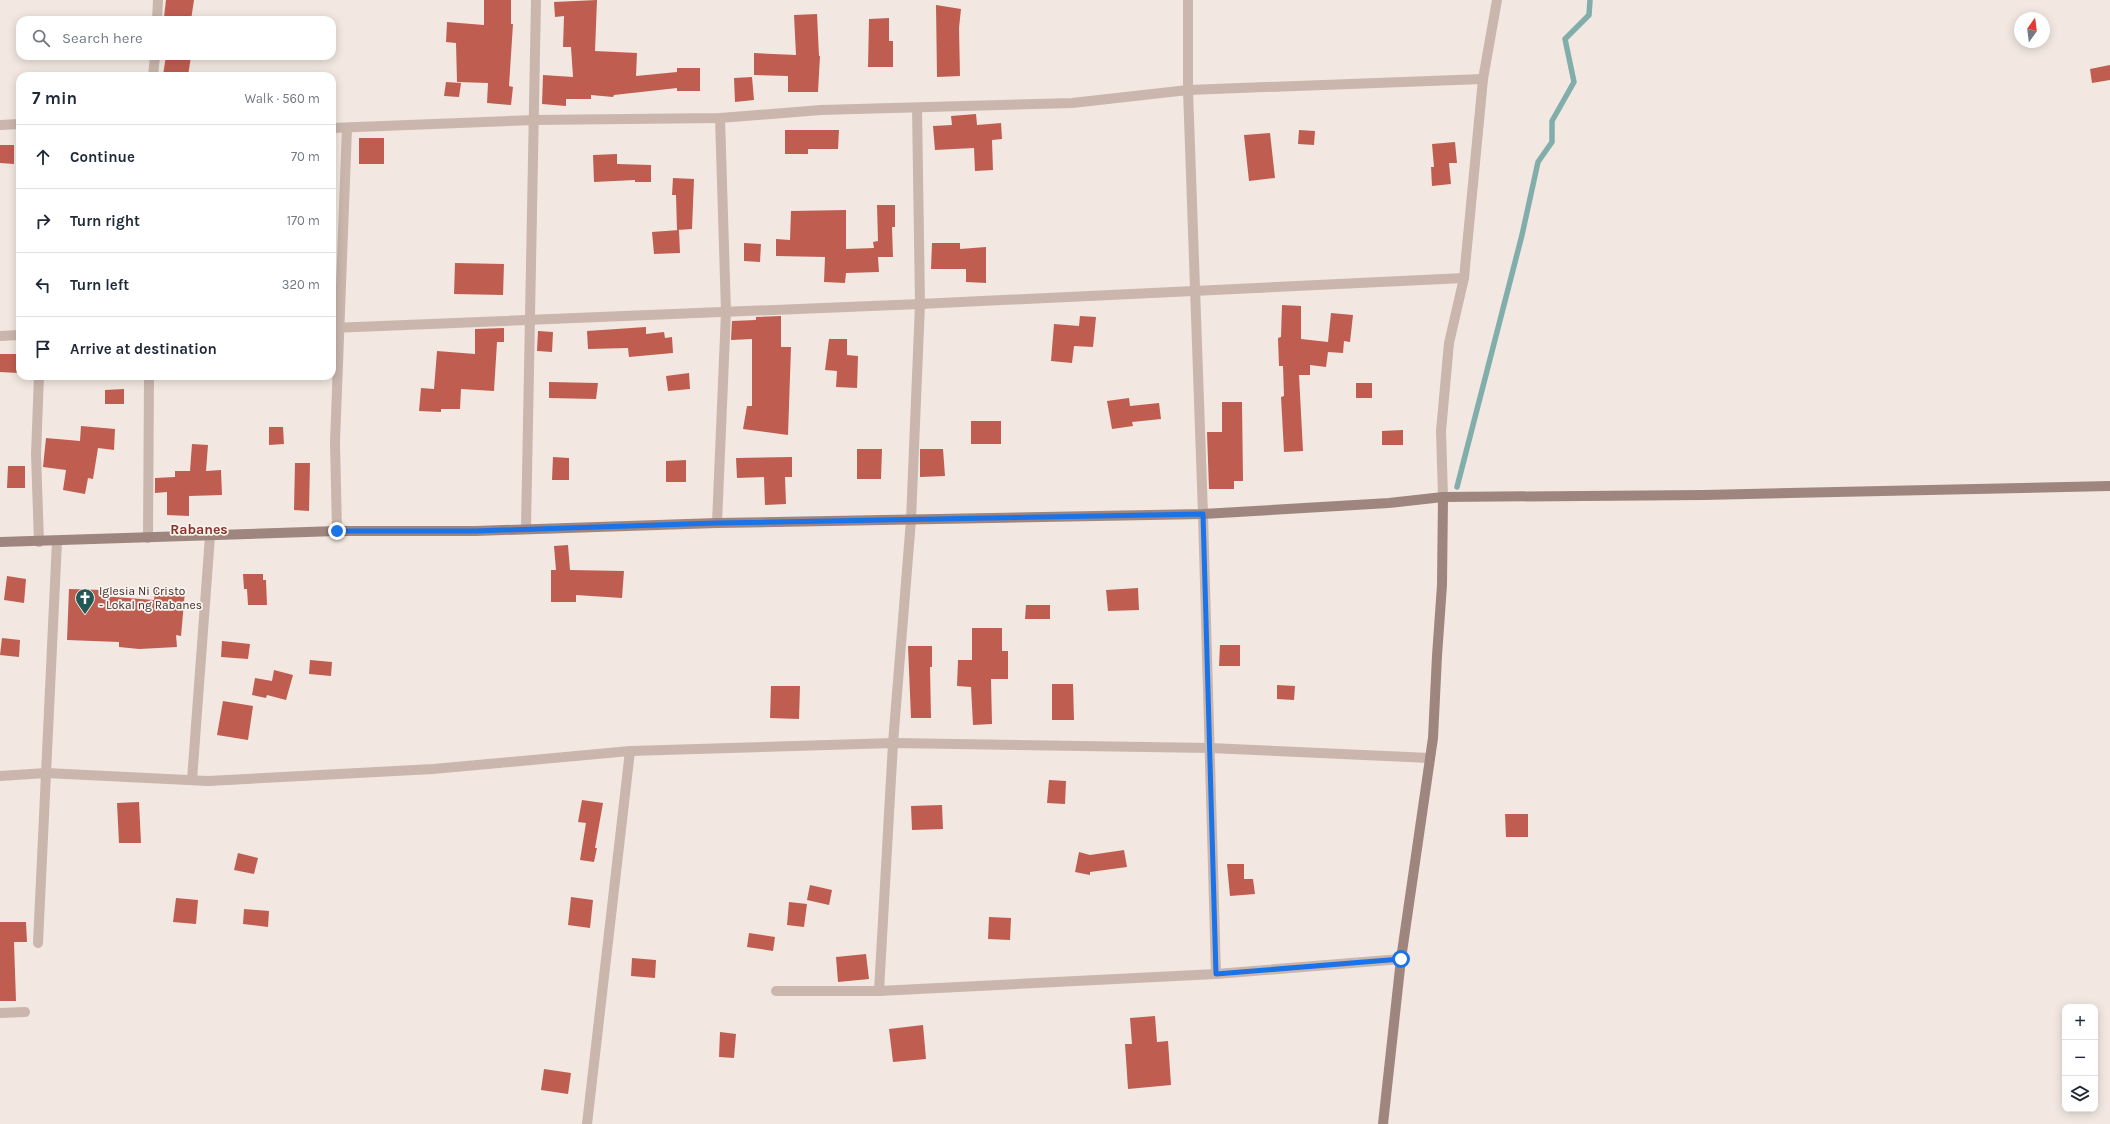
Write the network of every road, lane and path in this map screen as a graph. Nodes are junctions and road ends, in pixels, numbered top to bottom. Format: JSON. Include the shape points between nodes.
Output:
{"nodes":[{"id":1,"x":158,"y":0,"type":"edge"},
{"id":2,"x":536,"y":0,"type":"edge"},
{"id":3,"x":1188,"y":0,"type":"edge"},
{"id":4,"x":1497,"y":0,"type":"edge"},
{"id":5,"x":157,"y":16,"type":"edge"},
{"id":6,"x":155,"y":60,"type":"edge"},
{"id":7,"x":153,"y":72,"type":"edge"},
{"id":8,"x":1483,"y":79,"type":"junction"},
{"id":9,"x":1188,"y":90,"type":"junction"},
{"id":10,"x":917,"y":108,"type":"junction"},
{"id":11,"x":720,"y":118,"type":"junction"},
{"id":12,"x":534,"y":120,"type":"junction"},
{"id":13,"x":16,"y":124,"type":"edge"},
{"id":14,"x":0,"y":125,"type":"edge"},
{"id":15,"x":336,"y":128,"type":"edge"},
{"id":16,"x":347,"y":128,"type":"junction"},
{"id":17,"x":1464,"y":278,"type":"junction"},
{"id":18,"x":1196,"y":289,"type":"junction"},
{"id":19,"x":920,"y":304,"type":"junction"},
{"id":20,"x":726,"y":312,"type":"junction"},
{"id":21,"x":530,"y":319,"type":"junction"},
{"id":22,"x":336,"y":328,"type":"edge"},
{"id":23,"x":0,"y":336,"type":"edge"},
{"id":24,"x":16,"y":336,"type":"edge"},
{"id":25,"x":39,"y":380,"type":"edge"},
{"id":26,"x":148,"y":380,"type":"edge"},
{"id":27,"x":336,"y":380,"type":"edge"},
{"id":28,"x":2110,"y":486,"type":"edge"},
{"id":29,"x":1443,"y":497,"type":"junction"},
{"id":30,"x":1203,"y":514,"type":"junction"},
{"id":31,"x":911,"y":520,"type":"junction"},
{"id":32,"x":717,"y":523,"type":"junction"},
{"id":33,"x":526,"y":528,"type":"junction"},
{"id":34,"x":337,"y":531,"type":"junction"},
{"id":35,"x":210,"y":536,"type":"junction"},
{"id":36,"x":148,"y":538,"type":"junction"},
{"id":37,"x":57,"y":541,"type":"junction"},
{"id":38,"x":0,"y":542,"type":"edge"},
{"id":39,"x":39,"y":542,"type":"junction"},
{"id":40,"x":893,"y":743,"type":"junction"},
{"id":41,"x":1210,"y":748,"type":"junction"},
{"id":42,"x":630,"y":751,"type":"junction"},
{"id":43,"x":1430,"y":758,"type":"junction"},
{"id":44,"x":46,"y":773,"type":"junction"},
{"id":45,"x":0,"y":776,"type":"edge"},
{"id":46,"x":192,"y":780,"type":"junction"},
{"id":47,"x":38,"y":943,"type":"dead end"},
{"id":48,"x":1401,"y":959,"type":"junction"},
{"id":49,"x":1216,"y":974,"type":"junction"},
{"id":50,"x":776,"y":991,"type":"dead end"},
{"id":51,"x":879,"y":991,"type":"junction"},
{"id":52,"x":25,"y":1012,"type":"dead end"},
{"id":53,"x":0,"y":1013,"type":"edge"},
{"id":54,"x":587,"y":1124,"type":"edge"},
{"id":55,"x":1383,"y":1124,"type":"edge"}],
"edges":[{"from":1,"to":5,"type":"street"},
{"from":2,"to":12,"type":"street"},
{"from":3,"to":9,"type":"street"},
{"from":4,"to":8,"type":"street"},
{"from":6,"to":7,"type":"street"},
{"from":8,"to":9,"type":"street"},
{"from":8,"to":17,"type":"street"},
{"from":9,"to":10,"type":"street","via":[[1072,103]]},
{"from":9,"to":18,"type":"street"},
{"from":10,"to":11,"type":"street","via":[[821,110]]},
{"from":10,"to":19,"type":"street"},
{"from":11,"to":12,"type":"street"},
{"from":11,"to":20,"type":"street"},
{"from":12,"to":16,"type":"street"},
{"from":12,"to":21,"type":"street"},
{"from":13,"to":14,"type":"street"},
{"from":15,"to":16,"type":"street"},
{"from":16,"to":22,"type":"street"},
{"from":17,"to":18,"type":"street"},
{"from":17,"to":29,"type":"street","via":[[1449,343],[1441,431]]},
{"from":18,"to":19,"type":"street"},
{"from":18,"to":30,"type":"street"},
{"from":19,"to":20,"type":"street"},
{"from":19,"to":31,"type":"street"},
{"from":20,"to":21,"type":"street"},
{"from":20,"to":32,"type":"street"},
{"from":21,"to":22,"type":"street"},
{"from":21,"to":33,"type":"street"},
{"from":23,"to":24,"type":"street"},
{"from":25,"to":39,"type":"street","via":[[36,454]]},
{"from":26,"to":36,"type":"street"},
{"from":27,"to":34,"type":"street"},
{"from":28,"to":29,"type":"street","via":[[1703,496]]},
{"from":29,"to":30,"type":"street","via":[[1389,503]]},
{"from":29,"to":43,"type":"street","via":[[1442,585]]},
{"from":30,"to":31,"type":"street"},
{"from":30,"to":41,"type":"street"},
{"from":31,"to":32,"type":"street"},
{"from":31,"to":40,"type":"street"},
{"from":32,"to":33,"type":"street"},
{"from":33,"to":34,"type":"street","via":[[475,531]]},
{"from":34,"to":35,"type":"street"},
{"from":35,"to":36,"type":"street"},
{"from":35,"to":46,"type":"street"},
{"from":36,"to":37,"type":"street"},
{"from":37,"to":39,"type":"street"},
{"from":37,"to":44,"type":"street"},
{"from":38,"to":39,"type":"street"},
{"from":40,"to":41,"type":"street"},
{"from":40,"to":42,"type":"street"},
{"from":40,"to":51,"type":"street"},
{"from":41,"to":43,"type":"street"},
{"from":41,"to":49,"type":"street"},
{"from":42,"to":46,"type":"street","via":[[433,770]]},
{"from":42,"to":54,"type":"street"},
{"from":43,"to":48,"type":"street"},
{"from":44,"to":45,"type":"street"},
{"from":44,"to":46,"type":"street"},
{"from":44,"to":47,"type":"street"},
{"from":48,"to":49,"type":"street"},
{"from":48,"to":55,"type":"street"},
{"from":49,"to":51,"type":"street"},
{"from":50,"to":51,"type":"street"},
{"from":52,"to":53,"type":"street"}]}
